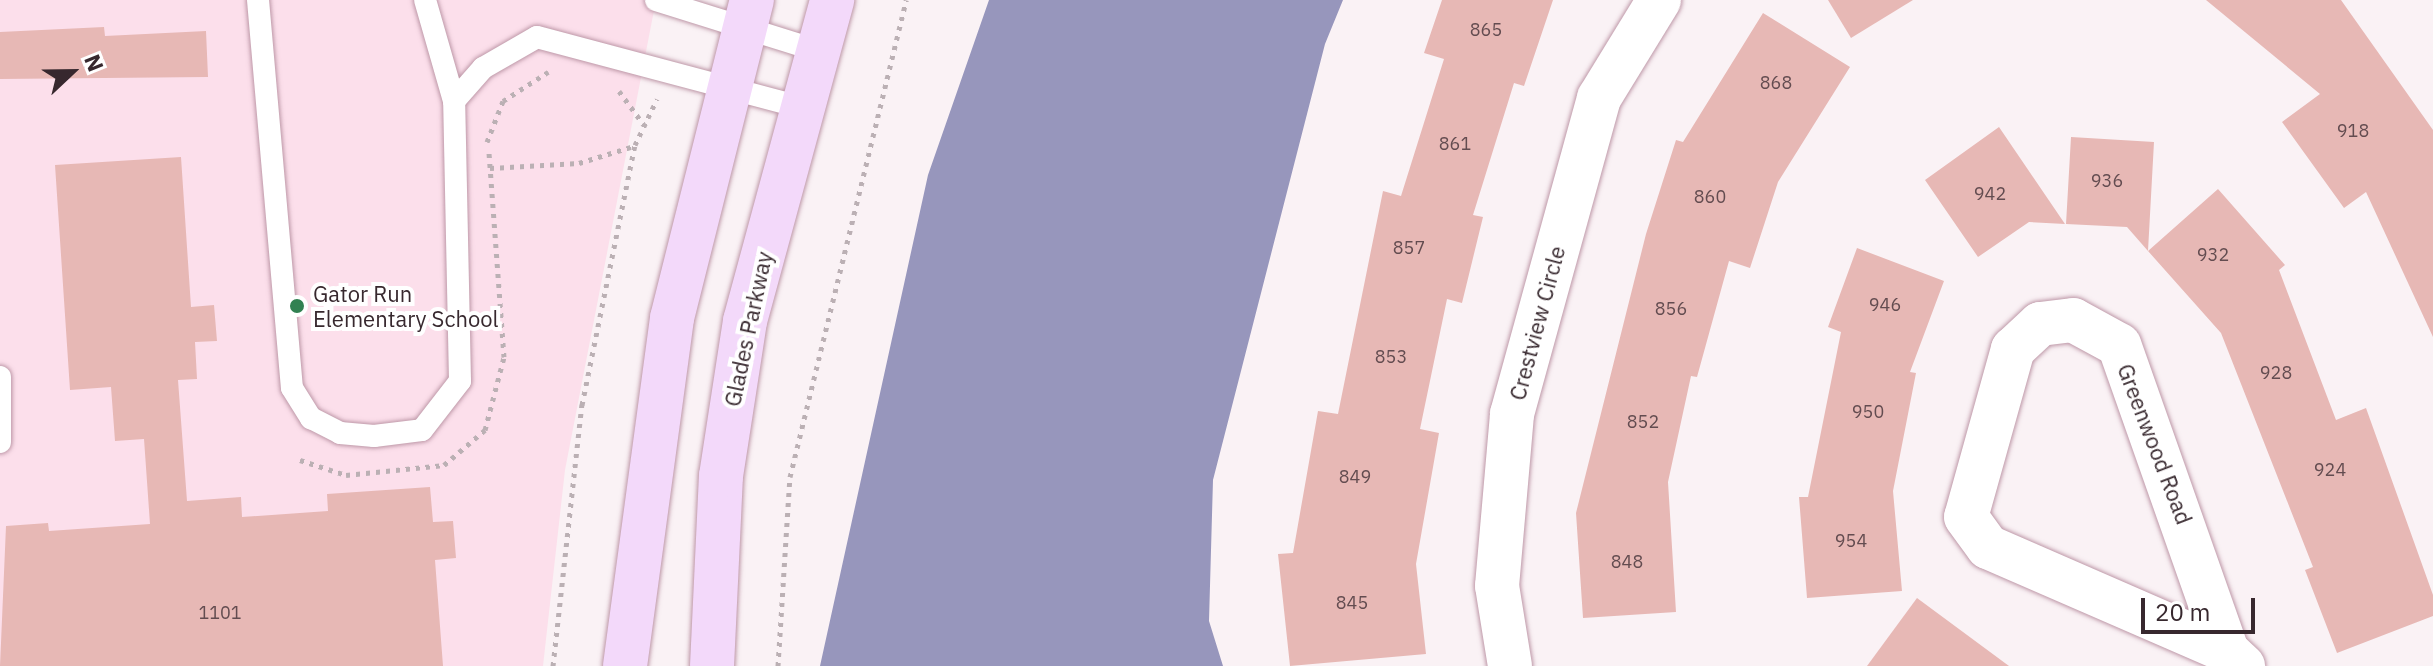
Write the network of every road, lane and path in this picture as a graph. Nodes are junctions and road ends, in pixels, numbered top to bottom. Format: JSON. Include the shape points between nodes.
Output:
{"nodes":[{"id":1,"x":258,"y":0,"type":"edge"},
{"id":2,"x":425,"y":0,"type":"edge"},
{"id":3,"x":656,"y":0,"type":"edge"},
{"id":4,"x":832,"y":0,"type":"edge"},
{"id":5,"x":906,"y":0,"type":"edge"},
{"id":6,"x":1659,"y":0,"type":"edge"},
{"id":7,"x":748,"y":13,"type":"edge"},
{"id":8,"x":816,"y":50,"type":"junction"},
{"id":9,"x":666,"y":67,"type":"junction"},
{"id":10,"x":560,"y":70,"type":"dead end"},
{"id":11,"x":728,"y":85,"type":"junction"},
{"id":12,"x":615,"y":86,"type":"dead end"},
{"id":13,"x":454,"y":101,"type":"junction"},
{"id":14,"x":801,"y":107,"type":"junction"},
{"id":15,"x":644,"y":125,"type":"junction"},
{"id":16,"x":635,"y":145,"type":"junction"},
{"id":17,"x":0,"y":377,"type":"edge"},
{"id":18,"x":0,"y":442,"type":"edge"},
{"id":19,"x":2235,"y":658,"type":"edge"},
{"id":20,"x":553,"y":666,"type":"edge"},
{"id":21,"x":625,"y":666,"type":"edge"},
{"id":22,"x":712,"y":666,"type":"edge"},
{"id":23,"x":778,"y":666,"type":"edge"},
{"id":24,"x":1510,"y":666,"type":"edge"}],
"edges":[{"from":1,"to":13,"type":"lane","via":[[292,388],[311,418],[340,433],[422,430],[460,381]]},
{"from":2,"to":13,"type":"lane"},
{"from":3,"to":7,"type":"lane"},
{"from":4,"to":8,"type":"main road","name":"Glades Parkway"},
{"from":5,"to":23,"type":"path","via":[[790,477]]},
{"from":6,"to":24,"type":"street","name":"Crestview Circle","via":[[1599,98],[1512,414],[1497,586]]},
{"from":7,"to":8,"type":"lane"},
{"from":7,"to":11,"type":"main road"},
{"from":8,"to":14,"type":"main road","name":"Glades Parkway"},
{"from":9,"to":11,"type":"lane"},
{"from":9,"to":13,"type":"lane","via":[[537,37],[483,68]]},
{"from":9,"to":15,"type":"path"},
{"from":10,"to":16,"type":"path","via":[[522,83],[503,101],[487,141],[490,168],[579,163]]},
{"from":11,"to":14,"type":"lane"},
{"from":11,"to":21,"type":"main road","via":[[672,318]]},
{"from":12,"to":15,"type":"path"},
{"from":14,"to":22,"type":"main road","name":"Glades Parkway","via":[[745,321],[721,476]]},
{"from":15,"to":16,"type":"path"},
{"from":16,"to":20,"type":"path","via":[[582,405]]},
{"from":17,"to":18,"type":"lane"},
{"from":19,"to":19,"type":"street","name":"Greenwood Road","via":[[1988,547],[1966,517],[2013,349],[2040,324],[2073,320],[2119,345]]}]}
